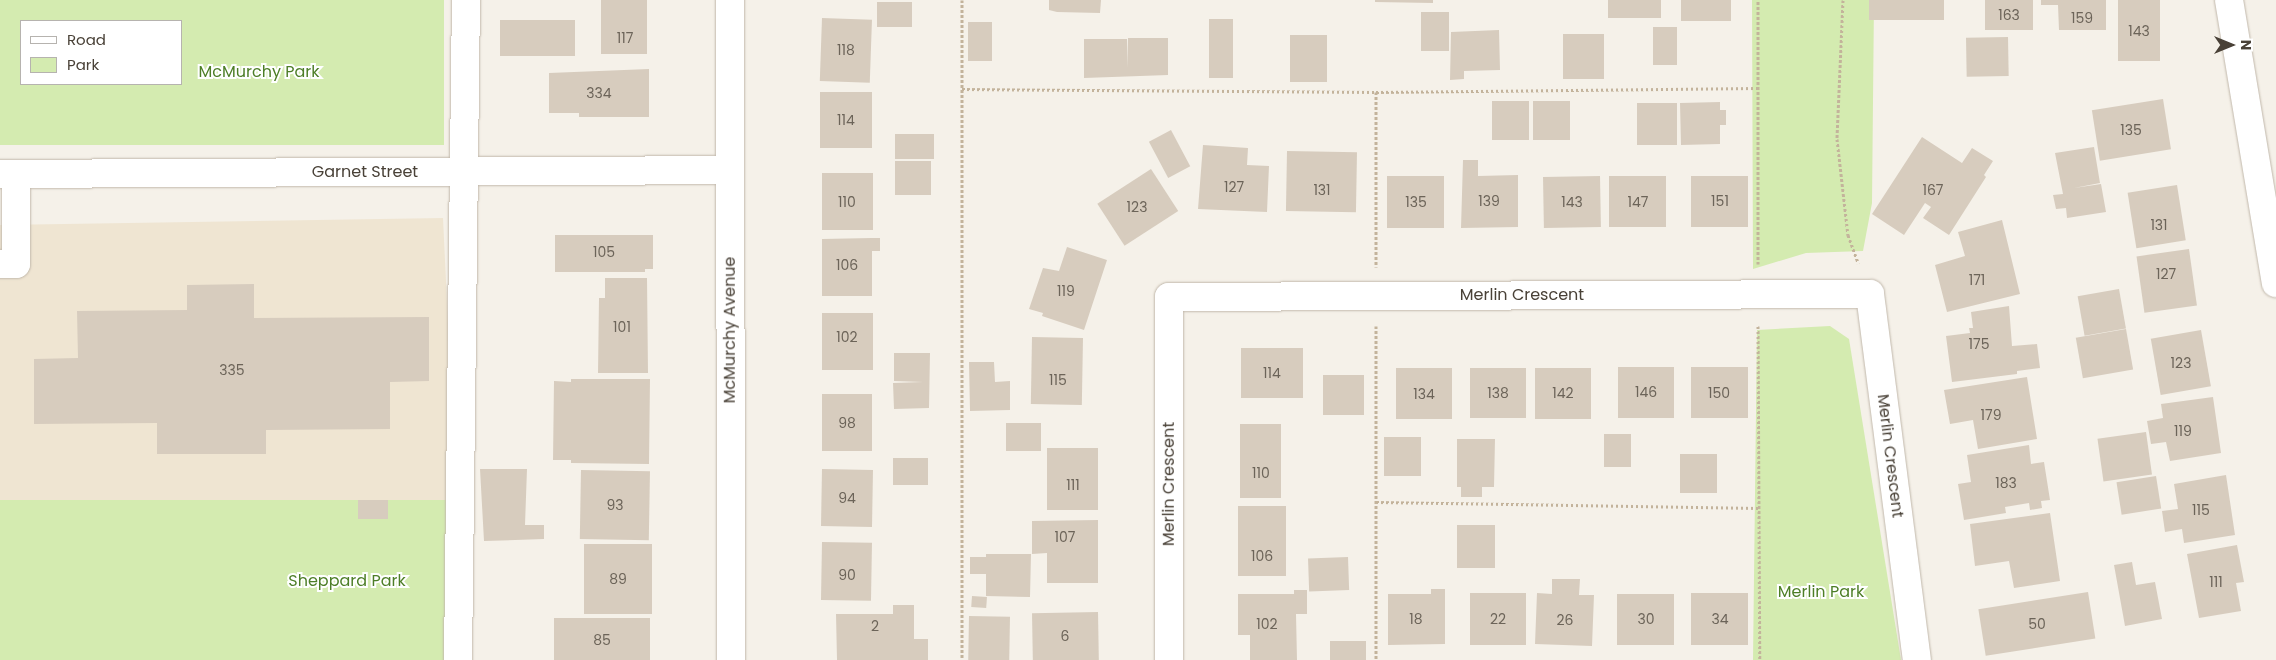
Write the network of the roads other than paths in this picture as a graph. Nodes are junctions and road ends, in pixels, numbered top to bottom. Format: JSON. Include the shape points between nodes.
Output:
{"nodes":[{"id":1,"x":466,"y":0,"type":"edge"},
{"id":2,"x":730,"y":0,"type":"edge"},
{"id":3,"x":2229,"y":0,"type":"edge"},
{"id":4,"x":730,"y":170,"type":"junction"},
{"id":5,"x":465,"y":172,"type":"junction"},
{"id":6,"x":8,"y":174,"type":"edge"},
{"id":7,"x":0,"y":264,"type":"edge"},
{"id":8,"x":2276,"y":283,"type":"edge"},
{"id":9,"x":458,"y":660,"type":"edge"},
{"id":10,"x":730,"y":660,"type":"edge"},
{"id":11,"x":1169,"y":660,"type":"edge"},
{"id":12,"x":1917,"y":660,"type":"edge"}],
"edges":[{"from":1,"to":5,"type":"street"},
{"from":2,"to":4,"type":"street","name":"McMurchy Avenue"},
{"from":3,"to":8,"type":"street"},
{"from":4,"to":5,"type":"street","name":"Garnet Street"},
{"from":4,"to":10,"type":"street","name":"McMurchy Avenue"},
{"from":5,"to":6,"type":"street","name":"Garnet Street"},
{"from":5,"to":9,"type":"street"},
{"from":6,"to":7,"type":"street","via":[[16,264]]},
{"from":11,"to":12,"type":"street","name":"Merlin Crescent","via":[[1169,297],[1870,294]]}]}
